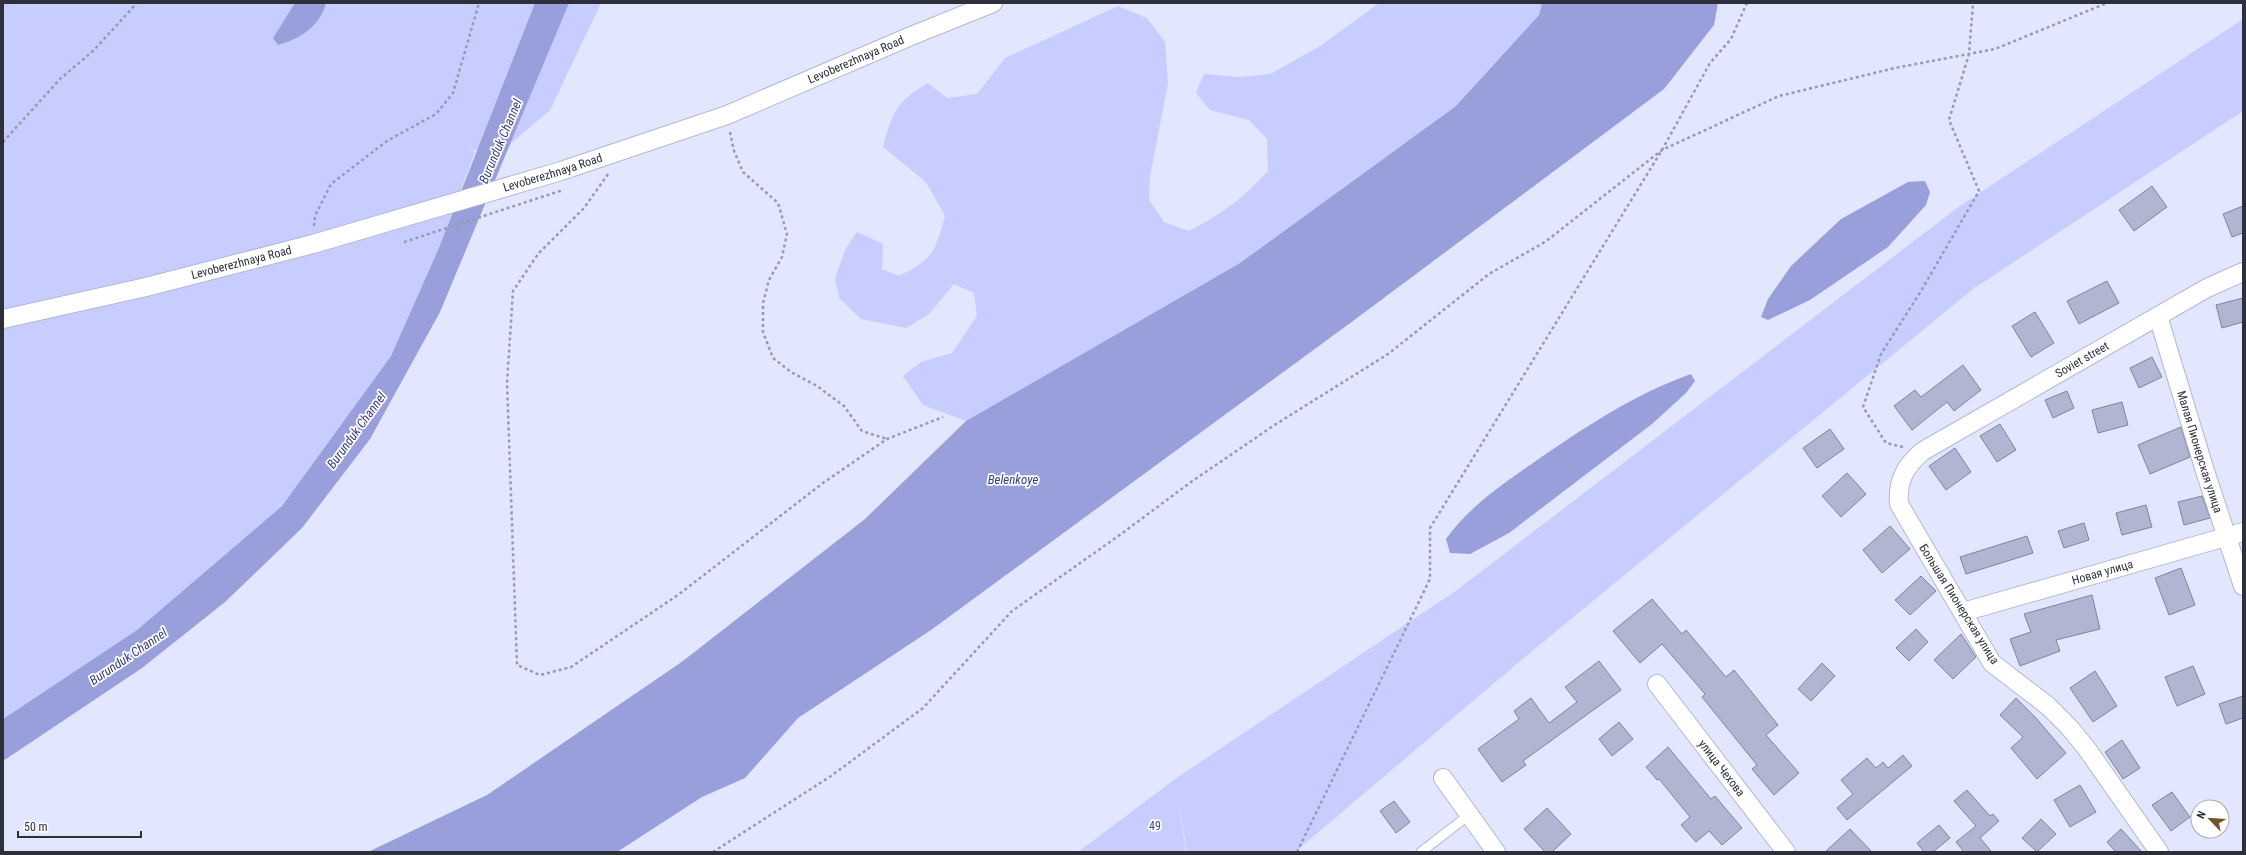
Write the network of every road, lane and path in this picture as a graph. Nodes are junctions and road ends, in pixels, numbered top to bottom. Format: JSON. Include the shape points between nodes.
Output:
{"nodes":[{"id":1,"x":137,"y":3,"type":"edge"},
{"id":2,"x":479,"y":3,"type":"edge"},
{"id":3,"x":993,"y":3,"type":"edge"},
{"id":4,"x":1747,"y":3,"type":"edge"},
{"id":5,"x":1973,"y":3,"type":"edge"},
{"id":6,"x":2107,"y":3,"type":"edge"},
{"id":7,"x":1969,"y":54,"type":"junction"},
{"id":8,"x":727,"y":115,"type":"junction"},
{"id":9,"x":3,"y":142,"type":"edge"},
{"id":10,"x":624,"y":150,"type":"junction"},
{"id":11,"x":1662,"y":150,"type":"junction"},
{"id":12,"x":563,"y":190,"type":"dead end"},
{"id":13,"x":404,"y":242,"type":"dead end"},
{"id":14,"x":313,"y":244,"type":"junction"},
{"id":15,"x":2243,"y":272,"type":"edge"},
{"id":16,"x":2158,"y":316,"type":"junction"},
{"id":17,"x":3,"y":319,"type":"edge"},
{"id":18,"x":943,"y":417,"type":"dead end"},
{"id":19,"x":887,"y":438,"type":"junction"},
{"id":20,"x":1923,"y":451,"type":"junction"},
{"id":21,"x":2236,"y":534,"type":"edge"},
{"id":22,"x":2243,"y":586,"type":"edge"},
{"id":23,"x":1963,"y":612,"type":"junction"},
{"id":24,"x":1657,"y":684,"type":"dead end"},
{"id":25,"x":1442,"y":778,"type":"dead end"},
{"id":26,"x":1469,"y":815,"type":"junction"},
{"id":27,"x":713,"y":852,"type":"edge"},
{"id":28,"x":1297,"y":852,"type":"edge"},
{"id":29,"x":1421,"y":852,"type":"edge"},
{"id":30,"x":1496,"y":852,"type":"edge"},
{"id":31,"x":1786,"y":852,"type":"edge"},
{"id":32,"x":2159,"y":852,"type":"edge"}],
"edges":[{"from":1,"to":9,"type":"path","via":[[93,51],[60,79]]},
{"from":2,"to":14,"type":"path","via":[[453,93],[436,114],[386,141],[331,184],[315,216]]},
{"from":3,"to":8,"type":"street","name":"Levoberezhnaya Road"},
{"from":4,"to":11,"type":"path","via":[[1731,39],[1710,63]]},
{"from":5,"to":7,"type":"path"},
{"from":6,"to":7,"type":"path","via":[[1994,49]]},
{"from":7,"to":11,"type":"path","via":[[1895,68],[1779,96]]},
{"from":7,"to":20,"type":"path","via":[[1949,120],[1979,191],[1881,354],[1863,407],[1886,443]]},
{"from":8,"to":10,"type":"street","name":"Levoberezhnaya Road"},
{"from":8,"to":19,"type":"path","via":[[734,151],[743,172],[778,204],[787,234],[782,257],[769,280],[763,303],[763,332],[774,358],[844,406],[862,431]]},
{"from":10,"to":14,"type":"street","name":"Levoberezhnaya Road"},
{"from":10,"to":19,"type":"path","via":[[584,208],[538,254],[513,292],[507,383],[517,665],[540,676],[571,667],[678,595],[823,483]]},
{"from":11,"to":27,"type":"path","via":[[1545,242],[1489,274],[1388,354],[1273,426],[1012,611],[923,708],[831,776]]},
{"from":11,"to":28,"type":"path","via":[[1430,528],[1430,579]]},
{"from":12,"to":13,"type":"path"},
{"from":14,"to":17,"type":"street","name":"Levoberezhnaya Road","via":[[146,287]]},
{"from":15,"to":16,"type":"street","name":"Soviet street","via":[[2207,288]]},
{"from":16,"to":20,"type":"street","name":"Soviet street"},
{"from":16,"to":21,"type":"street","name":"Малая Пионерская улица","via":[[2205,471]]},
{"from":18,"to":19,"type":"path"},
{"from":20,"to":23,"type":"street","name":"Большая Пионерская улица","via":[[1910,461],[1902,475],[1898,490],[1899,504]]},
{"from":21,"to":22,"type":"street","name":"Малая Пионерская улица"},
{"from":21,"to":23,"type":"street","name":"Новая улица"},
{"from":23,"to":32,"type":"street","name":"Большая Пионерская улица","via":[[1992,663],[2048,706],[2069,727]]},
{"from":24,"to":31,"type":"street","name":"улица Чехова"},
{"from":25,"to":26,"type":"street"},
{"from":26,"to":29,"type":"lane"},
{"from":26,"to":30,"type":"street"}]}
